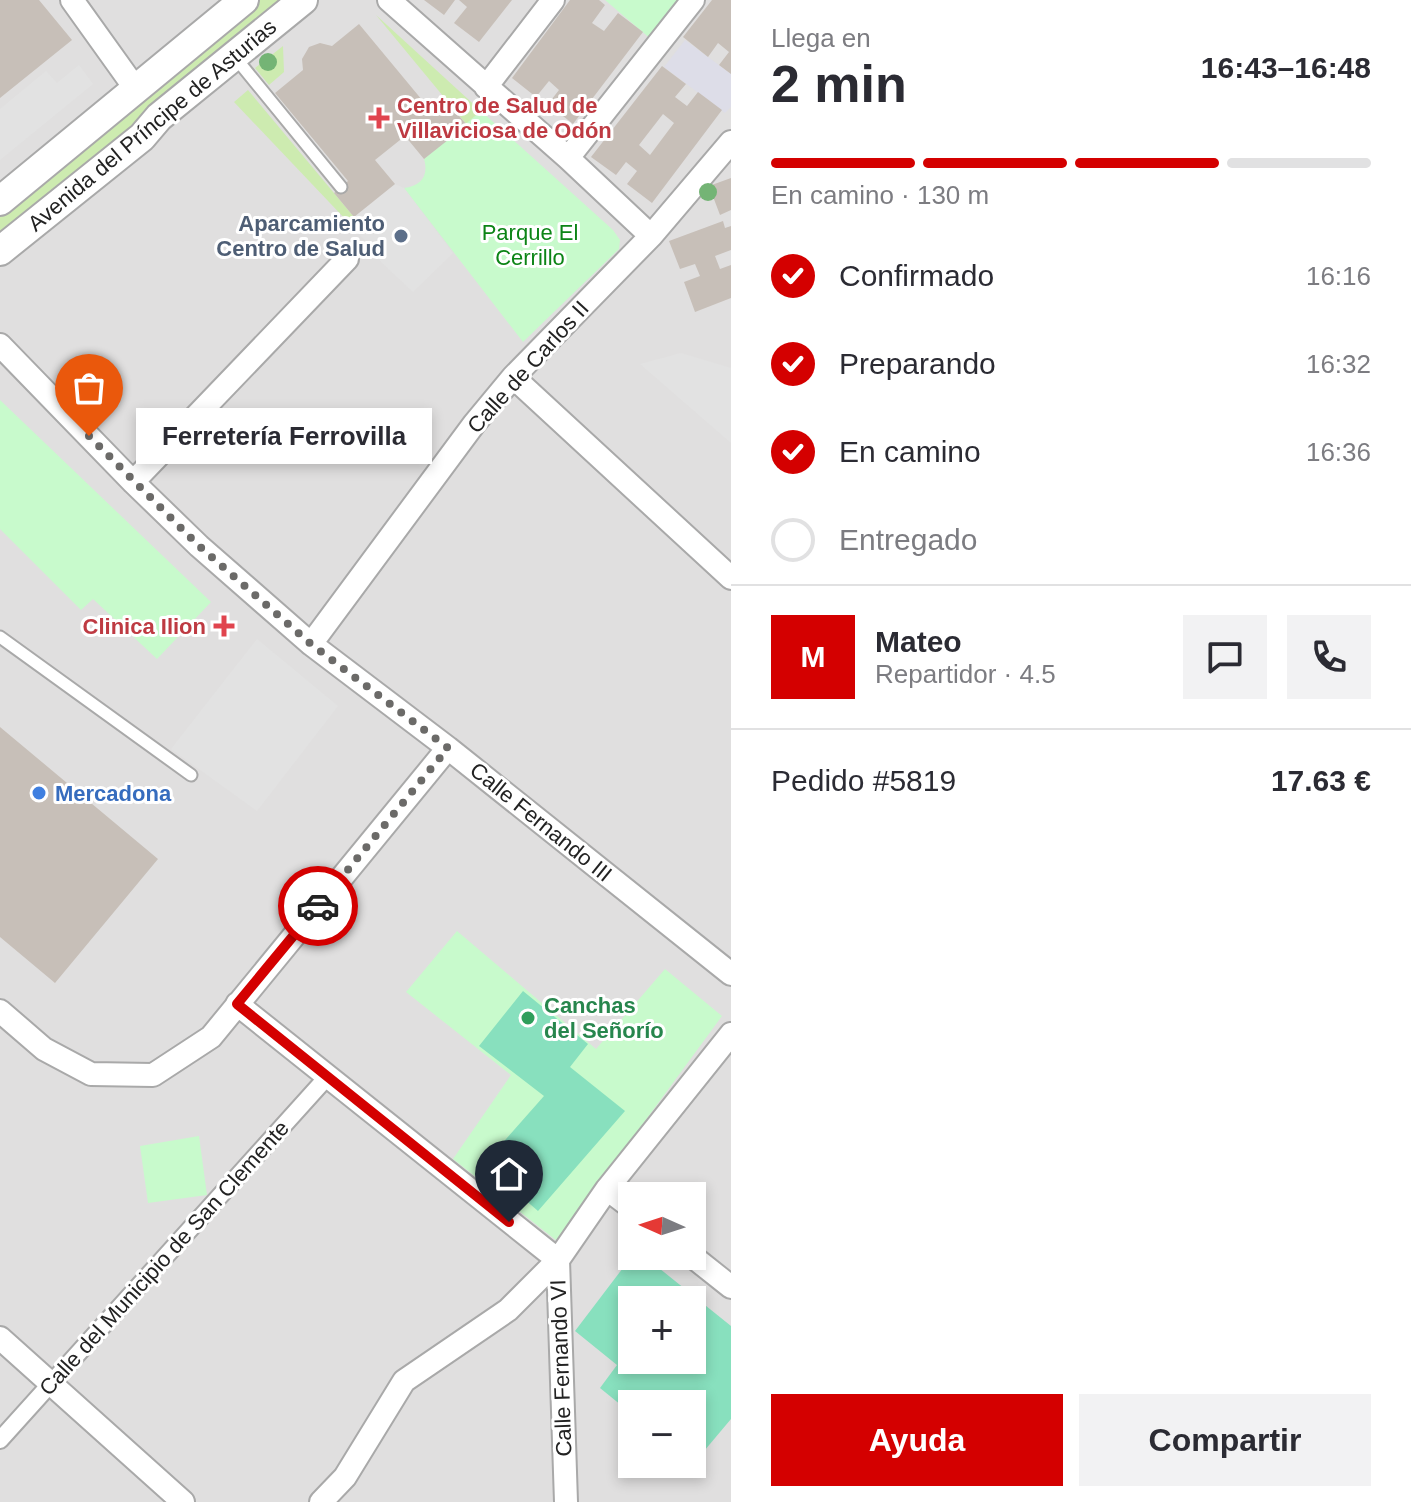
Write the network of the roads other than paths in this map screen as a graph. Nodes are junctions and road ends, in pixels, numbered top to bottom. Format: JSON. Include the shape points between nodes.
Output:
{"nodes":[{"id":1,"x":72,"y":0,"type":"edge"},
{"id":2,"x":244,"y":0,"type":"edge"},
{"id":3,"x":303,"y":0,"type":"edge"},
{"id":4,"x":389,"y":0,"type":"edge"},
{"id":5,"x":553,"y":0,"type":"edge"},
{"id":6,"x":693,"y":0,"type":"edge"},
{"id":7,"x":233,"y":56,"type":"junction"},
{"id":8,"x":486,"y":87,"type":"junction"},
{"id":9,"x":135,"y":88,"type":"junction"},
{"id":10,"x":731,"y":142,"type":"edge"},
{"id":11,"x":568,"y":158,"type":"junction"},
{"id":12,"x":341,"y":187,"type":"dead end"},
{"id":13,"x":0,"y":201,"type":"edge"},
{"id":14,"x":651,"y":236,"type":"junction"},
{"id":15,"x":0,"y":251,"type":"edge"},
{"id":16,"x":347,"y":259,"type":"dead end"},
{"id":17,"x":0,"y":345,"type":"edge"},
{"id":18,"x":513,"y":377,"type":"junction"},
{"id":19,"x":133,"y":482,"type":"junction"},
{"id":20,"x":731,"y":578,"type":"edge"},
{"id":21,"x":0,"y":637,"type":"edge"},
{"id":22,"x":311,"y":644,"type":"junction"},
{"id":23,"x":448,"y":748,"type":"junction"},
{"id":24,"x":191,"y":775,"type":"dead end"},
{"id":25,"x":731,"y":974,"type":"edge"},
{"id":26,"x":237,"y":1004,"type":"junction"},
{"id":27,"x":0,"y":1011,"type":"edge"},
{"id":28,"x":731,"y":1034,"type":"edge"},
{"id":29,"x":328,"y":1076,"type":"junction"},
{"id":30,"x":607,"y":1189,"type":"junction"},
{"id":31,"x":618,"y":1197,"type":"edge"},
{"id":32,"x":558,"y":1260,"type":"junction"},
{"id":33,"x":706,"y":1267,"type":"edge"},
{"id":34,"x":731,"y":1287,"type":"edge"},
{"id":35,"x":0,"y":1338,"type":"edge"},
{"id":36,"x":51,"y":1383,"type":"junction"},
{"id":37,"x":0,"y":1440,"type":"edge"},
{"id":38,"x":183,"y":1502,"type":"edge"},
{"id":39,"x":321,"y":1502,"type":"edge"},
{"id":40,"x":566,"y":1502,"type":"edge"}],
"edges":[{"from":1,"to":9,"type":"street"},
{"from":2,"to":9,"type":"street","name":"Avenida del Príncipe de Asturias"},
{"from":3,"to":7,"type":"street","name":"Avenida del Príncipe de Asturias"},
{"from":4,"to":8,"type":"street"},
{"from":5,"to":8,"type":"street"},
{"from":6,"to":11,"type":"street"},
{"from":7,"to":12,"type":"lane"},
{"from":7,"to":15,"type":"street","name":"Avenida del Príncipe de Asturias"},
{"from":8,"to":11,"type":"street"},
{"from":9,"to":13,"type":"street","name":"Avenida del Príncipe de Asturias"},
{"from":10,"to":14,"type":"street","name":"Calle de Carlos II"},
{"from":11,"to":14,"type":"street"},
{"from":14,"to":18,"type":"street","name":"Calle de Carlos II"},
{"from":16,"to":19,"type":"street"},
{"from":17,"to":19,"type":"street","name":"Calle Fernando III"},
{"from":18,"to":20,"type":"street"},
{"from":18,"to":22,"type":"street","name":"Calle de Carlos II"},
{"from":19,"to":22,"type":"street","name":"Calle Fernando III"},
{"from":21,"to":24,"type":"lane"},
{"from":22,"to":23,"type":"street","name":"Calle Fernando III"},
{"from":23,"to":25,"type":"street","name":"Calle Fernando III"},
{"from":23,"to":26,"type":"street"},
{"from":26,"to":27,"type":"street","via":[[211,1037],[153,1075],[91,1074],[44,1049]]},
{"from":26,"to":29,"type":"street","name":"Calle Fernando VI"},
{"from":28,"to":30,"type":"street"},
{"from":29,"to":32,"type":"street","name":"Calle Fernando VI"},
{"from":29,"to":36,"type":"street","name":"Calle del Municipio de San Clemente"},
{"from":30,"to":31,"type":"street"},
{"from":30,"to":32,"type":"street"},
{"from":32,"to":39,"type":"street","via":[[508,1310],[404,1381],[345,1477]]},
{"from":32,"to":40,"type":"street","name":"Calle Fernando VI"},
{"from":33,"to":34,"type":"street"},
{"from":35,"to":36,"type":"street"},
{"from":36,"to":37,"type":"street","name":"Calle del Municipio de San Clemente"},
{"from":36,"to":38,"type":"street"}]}
